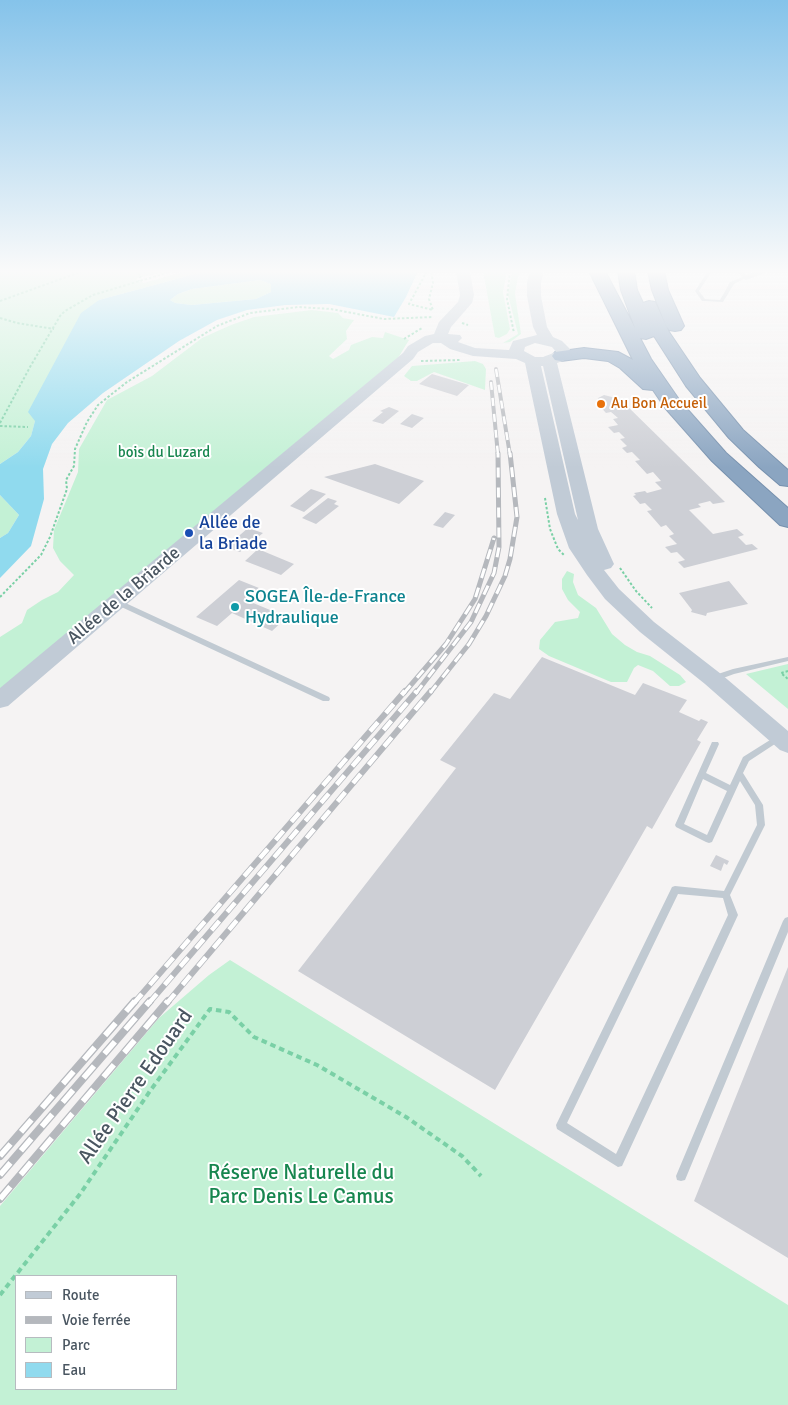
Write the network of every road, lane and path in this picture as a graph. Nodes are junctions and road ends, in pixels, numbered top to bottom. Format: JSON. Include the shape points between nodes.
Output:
{"nodes":[{"id":1,"x":50,"y":337,"type":"edge"},
{"id":2,"x":200,"y":337,"type":"edge"},
{"id":3,"x":511,"y":337,"type":"edge"},
{"id":4,"x":545,"y":337,"type":"edge"},
{"id":5,"x":631,"y":337,"type":"edge"},
{"id":6,"x":648,"y":337,"type":"edge"},
{"id":7,"x":663,"y":337,"type":"edge"},
{"id":8,"x":681,"y":337,"type":"edge"},
{"id":9,"x":448,"y":339,"type":"junction"},
{"id":10,"x":547,"y":340,"type":"junction"},
{"id":11,"x":501,"y":346,"type":"junction"},
{"id":12,"x":426,"y":349,"type":"junction"},
{"id":13,"x":533,"y":349,"type":"junction"},
{"id":14,"x":465,"y":350,"type":"junction"},
{"id":15,"x":408,"y":356,"type":"junction"},
{"id":16,"x":673,"y":405,"type":"junction"},
{"id":17,"x":0,"y":424,"type":"edge"},
{"id":18,"x":28,"y":427,"type":"dead end"},
{"id":19,"x":786,"y":479,"type":"edge"},
{"id":20,"x":788,"y":501,"type":"edge"},
{"id":21,"x":788,"y":520,"type":"edge"},
{"id":22,"x":0,"y":597,"type":"edge"},
{"id":23,"x":117,"y":602,"type":"junction"},
{"id":24,"x":788,"y":659,"type":"edge"},
{"id":25,"x":788,"y":671,"type":"edge"},
{"id":26,"x":713,"y":679,"type":"junction"},
{"id":27,"x":788,"y":679,"type":"edge"},
{"id":28,"x":326,"y":699,"type":"dead end"},
{"id":29,"x":0,"y":700,"type":"edge"},
{"id":30,"x":784,"y":740,"type":"edge"},
{"id":31,"x":715,"y":744,"type":"dead end"},
{"id":32,"x":740,"y":773,"type":"junction"},
{"id":33,"x":702,"y":775,"type":"junction"},
{"id":34,"x":732,"y":790,"type":"junction"},
{"id":35,"x":726,"y":894,"type":"junction"},
{"id":36,"x":788,"y":921,"type":"edge"},
{"id":37,"x":481,"y":1176,"type":"dead end"},
{"id":38,"x":681,"y":1176,"type":"dead end"},
{"id":39,"x":16,"y":1275,"type":"edge"},
{"id":40,"x":15,"y":1276,"type":"edge"},
{"id":41,"x":0,"y":1295,"type":"edge"}],
"edges":[{"from":1,"to":17,"type":"path"},
{"from":2,"to":22,"type":"path","via":[[127,382],[98,405],[74,449],[74,466],[66,480],[50,538],[41,555]]},
{"from":3,"to":11,"type":"path","via":[[500,342]]},
{"from":4,"to":10,"type":"main road"},
{"from":5,"to":16,"type":"highway"},
{"from":6,"to":20,"type":"highway","via":[[677,383],[726,442]]},
{"from":7,"to":19,"type":"highway","via":[[692,382],[736,434]]},
{"from":8,"to":19,"type":"highway","via":[[716,394],[778,463]]},
{"from":9,"to":11,"type":"main road","via":[[473,345]]},
{"from":9,"to":12,"type":"main road","name":"Allée de la Briarde"},
{"from":9,"to":14,"type":"main road"},
{"from":9,"to":15,"type":"main road","name":"Allée de la Briarde","via":[[423,342]]},
{"from":10,"to":13,"type":"main road"},
{"from":10,"to":13,"type":"main road","via":[[563,349]]},
{"from":11,"to":13,"type":"main road"},
{"from":12,"to":14,"type":"main road","name":"Allée de la Briarde"},
{"from":12,"to":15,"type":"main road","name":"Allée de la Briarde"},
{"from":13,"to":14,"type":"main road"},
{"from":13,"to":16,"type":"highway","via":[[592,353],[620,360]]},
{"from":13,"to":26,"type":"main road","via":[[566,514],[579,548],[628,611]]},
{"from":15,"to":23,"type":"main road","name":"Allée de la Briarde"},
{"from":16,"to":21,"type":"highway","via":[[719,457]]},
{"from":17,"to":18,"type":"path"},
{"from":23,"to":28,"type":"lane"},
{"from":23,"to":29,"type":"main road","name":"Allée de la Briarde"},
{"from":24,"to":26,"type":"lane"},
{"from":25,"to":27,"type":"path","via":[[781,673]]},
{"from":26,"to":30,"type":"main road"},
{"from":30,"to":32,"type":"lane","via":[[746,759]]},
{"from":31,"to":33,"type":"lane"},
{"from":32,"to":34,"type":"lane"},
{"from":32,"to":35,"type":"lane","via":[[759,805],[761,825]]},
{"from":33,"to":34,"type":"lane"},
{"from":33,"to":34,"type":"lane","via":[[679,825],[709,840]]},
{"from":35,"to":35,"type":"lane","via":[[733,915],[618,1162],[561,1125],[674,890]]},
{"from":36,"to":38,"type":"lane"},
{"from":37,"to":39,"type":"path","name":"Allée Pierre Edouard","via":[[462,1156],[406,1117],[317,1065],[254,1037],[229,1012],[210,1009],[150,1090],[80,1194]]},
{"from":40,"to":41,"type":"path","name":"Allée Pierre Edouard"}]}
